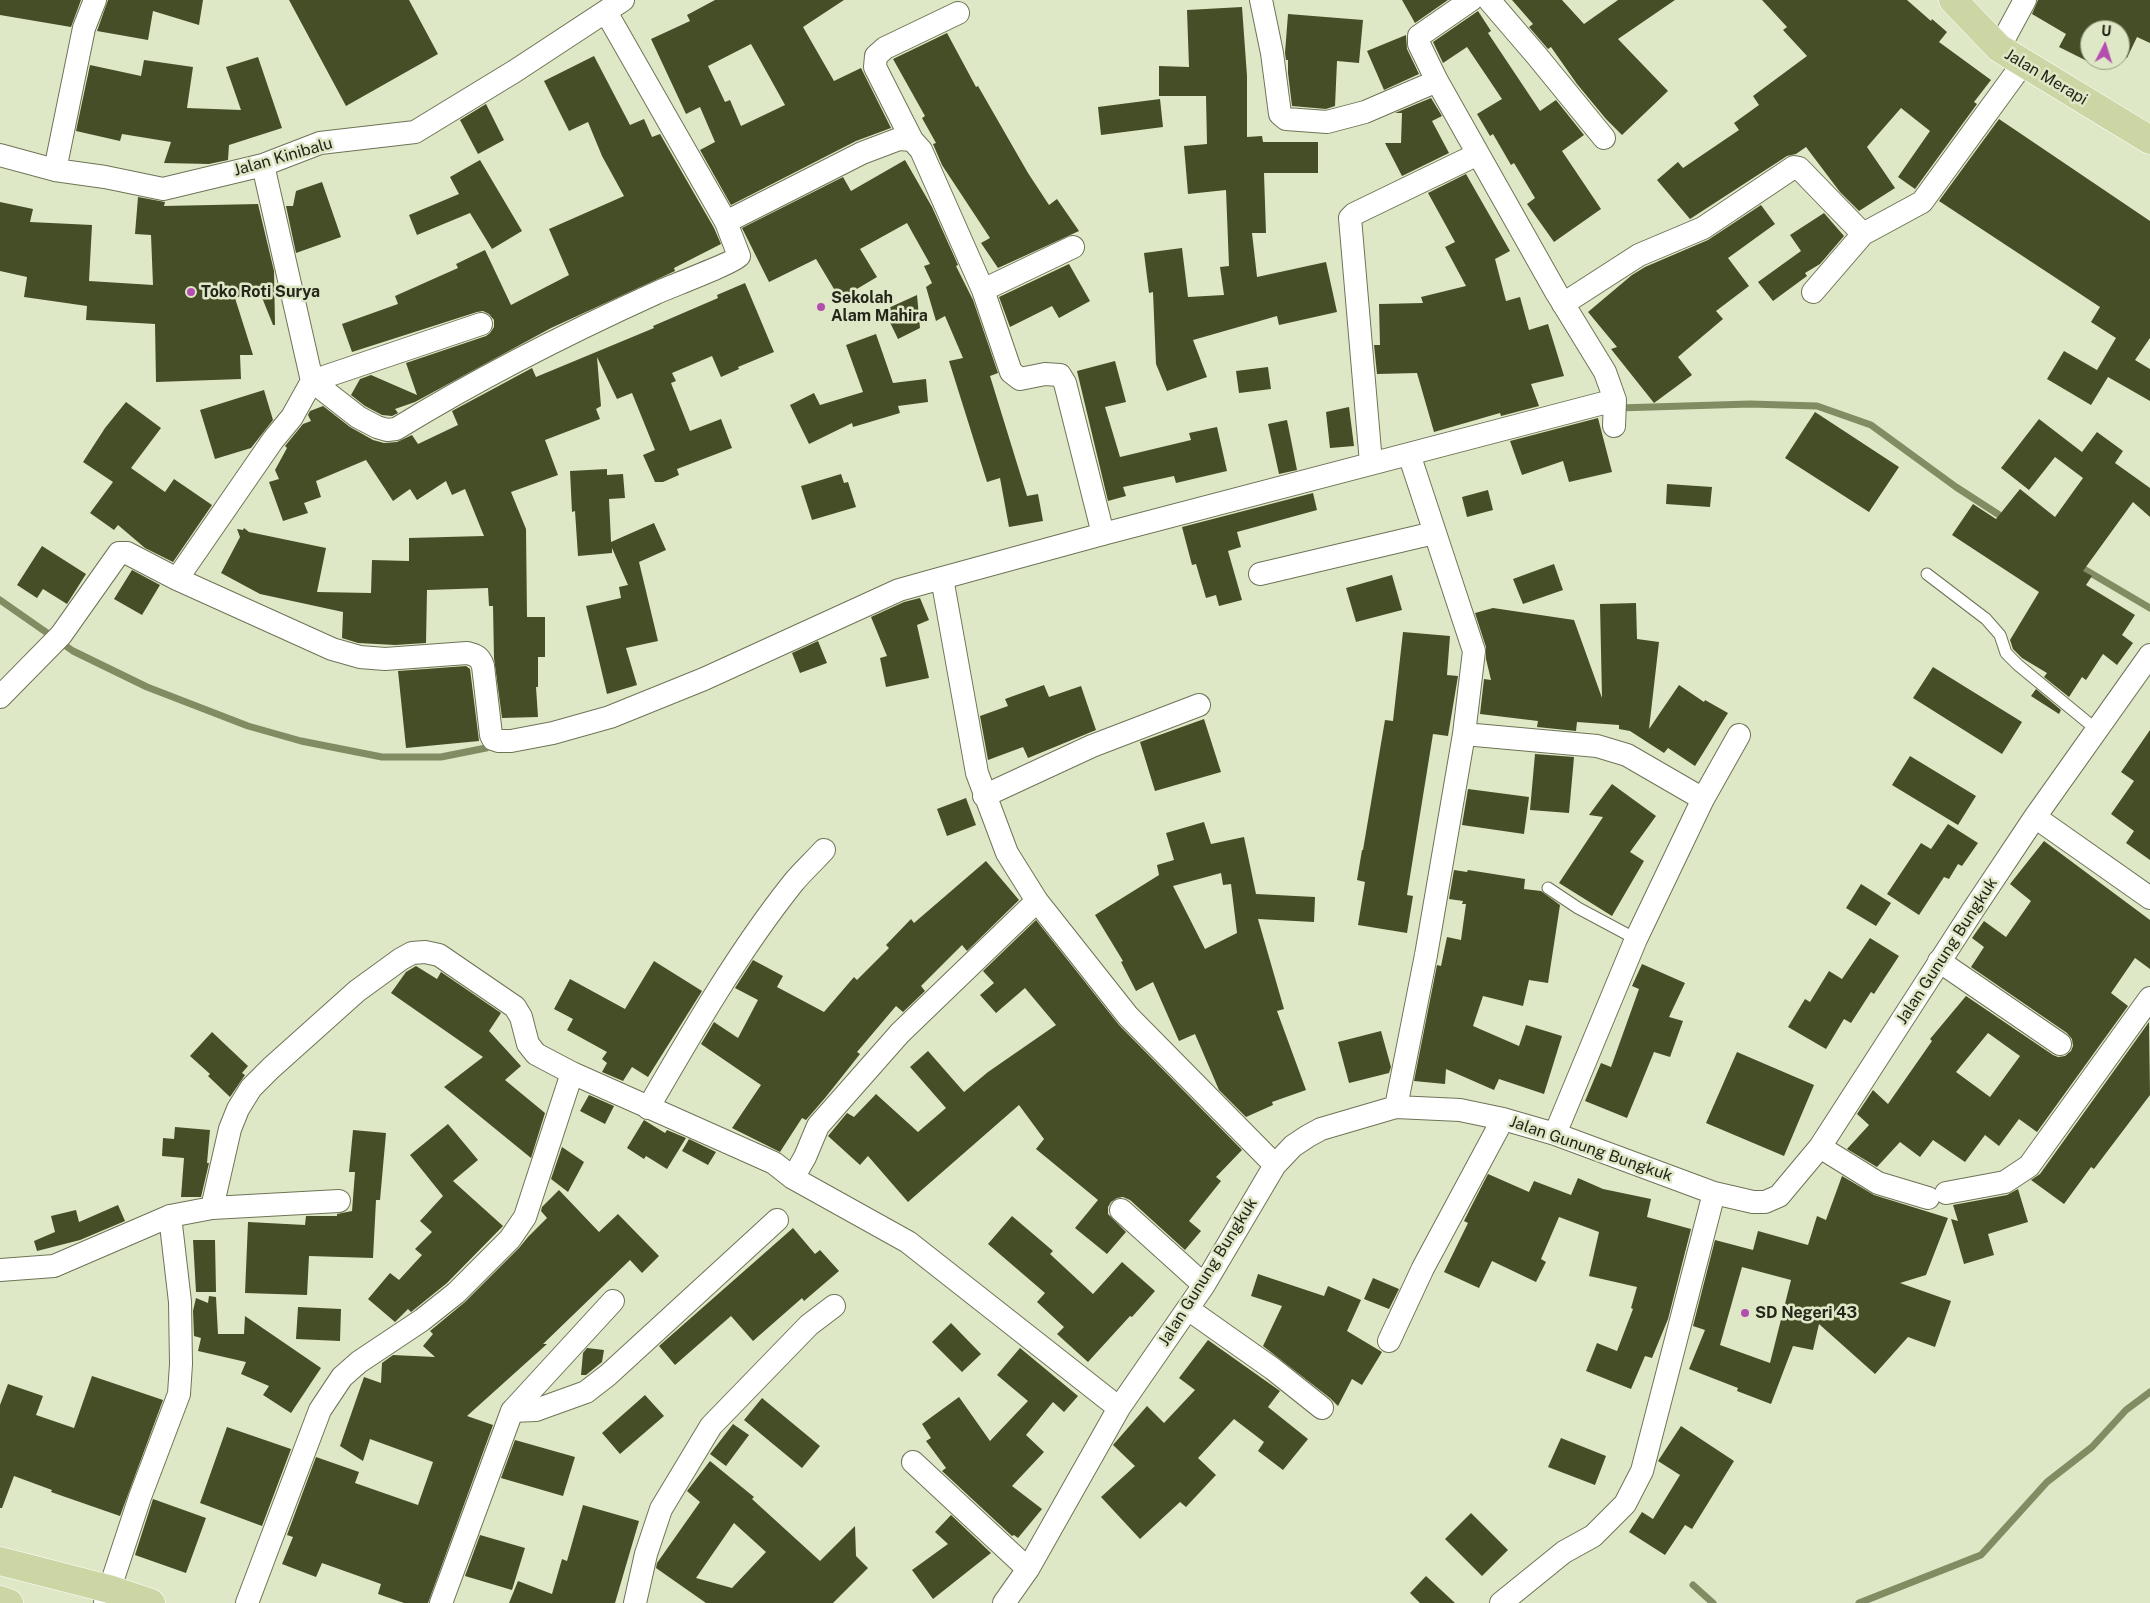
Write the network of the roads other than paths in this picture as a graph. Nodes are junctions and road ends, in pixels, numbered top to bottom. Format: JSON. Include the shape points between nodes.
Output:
{"nodes":[{"id":1,"x":95,"y":0,"type":"edge"},
{"id":2,"x":1261,"y":0,"type":"edge"},
{"id":3,"x":1471,"y":0,"type":"edge"},
{"id":4,"x":1489,"y":0,"type":"edge"},
{"id":5,"x":1953,"y":0,"type":"edge"},
{"id":6,"x":2024,"y":0,"type":"edge"},
{"id":7,"x":615,"y":6,"type":"edge"},
{"id":8,"x":958,"y":13,"type":"dead end"},
{"id":9,"x":2000,"y":48,"type":"junction"},
{"id":10,"x":2024,"y":62,"type":"junction"},
{"id":11,"x":1437,"y":81,"type":"junction"},
{"id":12,"x":1604,"y":138,"type":"dead end"},
{"id":13,"x":912,"y":140,"type":"junction"},
{"id":14,"x":2150,"y":140,"type":"edge"},
{"id":15,"x":1478,"y":154,"type":"junction"},
{"id":16,"x":0,"y":155,"type":"edge"},
{"id":17,"x":263,"y":165,"type":"junction"},
{"id":18,"x":56,"y":170,"type":"junction"},
{"id":19,"x":726,"y":222,"type":"junction"},
{"id":20,"x":1863,"y":234,"type":"junction"},
{"id":21,"x":1073,"y":247,"type":"dead end"},
{"id":22,"x":983,"y":290,"type":"junction"},
{"id":23,"x":1813,"y":292,"type":"dead end"},
{"id":24,"x":1563,"y":304,"type":"junction"},
{"id":25,"x":481,"y":324,"type":"dead end"},
{"id":26,"x":312,"y":381,"type":"junction"},
{"id":27,"x":1411,"y":459,"type":"junction"},
{"id":28,"x":1371,"y":463,"type":"junction"},
{"id":29,"x":1434,"y":533,"type":"junction"},
{"id":30,"x":1103,"y":534,"type":"junction"},
{"id":31,"x":1260,"y":574,"type":"dead end"},
{"id":32,"x":1927,"y":574,"type":"dead end"},
{"id":33,"x":178,"y":579,"type":"junction"},
{"id":34,"x":942,"y":585,"type":"junction"},
{"id":35,"x":2147,"y":665,"type":"edge"},
{"id":36,"x":0,"y":697,"type":"edge"},
{"id":37,"x":1199,"y":705,"type":"dead end"},
{"id":38,"x":2097,"y":730,"type":"junction"},
{"id":39,"x":1464,"y":734,"type":"junction"},
{"id":40,"x":1739,"y":735,"type":"dead end"},
{"id":41,"x":984,"y":796,"type":"junction"},
{"id":42,"x":1703,"y":798,"type":"junction"},
{"id":43,"x":2035,"y":817,"type":"junction"},
{"id":44,"x":824,"y":850,"type":"dead end"},
{"id":45,"x":1548,"y":888,"type":"dead end"},
{"id":46,"x":2150,"y":898,"type":"edge"},
{"id":47,"x":1037,"y":901,"type":"junction"},
{"id":48,"x":1636,"y":939,"type":"junction"},
{"id":49,"x":1939,"y":961,"type":"junction"},
{"id":50,"x":2150,"y":998,"type":"edge"},
{"id":51,"x":2060,"y":1044,"type":"dead end"},
{"id":52,"x":572,"y":1073,"type":"junction"},
{"id":53,"x":1396,"y":1106,"type":"junction"},
{"id":54,"x":648,"y":1108,"type":"junction"},
{"id":55,"x":1503,"y":1119,"type":"junction"},
{"id":56,"x":1555,"y":1134,"type":"junction"},
{"id":57,"x":1820,"y":1148,"type":"junction"},
{"id":58,"x":1275,"y":1165,"type":"junction"},
{"id":59,"x":792,"y":1178,"type":"junction"},
{"id":60,"x":1714,"y":1193,"type":"junction"},
{"id":61,"x":339,"y":1201,"type":"dead end"},
{"id":62,"x":212,"y":1208,"type":"junction"},
{"id":63,"x":1122,"y":1210,"type":"dead end"},
{"id":64,"x":170,"y":1216,"type":"junction"},
{"id":65,"x":777,"y":1220,"type":"dead end"},
{"id":66,"x":0,"y":1270,"type":"edge"},
{"id":67,"x":1204,"y":1285,"type":"junction"},
{"id":68,"x":613,"y":1301,"type":"dead end"},
{"id":69,"x":834,"y":1306,"type":"dead end"},
{"id":70,"x":1188,"y":1309,"type":"junction"},
{"id":71,"x":1389,"y":1341,"type":"dead end"},
{"id":72,"x":1120,"y":1408,"type":"junction"},
{"id":73,"x":1322,"y":1408,"type":"dead end"},
{"id":74,"x":512,"y":1411,"type":"junction"},
{"id":75,"x":913,"y":1462,"type":"dead end"},
{"id":76,"x":0,"y":1561,"type":"edge"},
{"id":77,"x":1028,"y":1569,"type":"junction"},
{"id":78,"x":107,"y":1596,"type":"edge"},
{"id":79,"x":0,"y":1600,"type":"edge"},
{"id":80,"x":9,"y":1603,"type":"edge"},
{"id":81,"x":151,"y":1603,"type":"edge"},
{"id":82,"x":247,"y":1603,"type":"edge"},
{"id":83,"x":441,"y":1603,"type":"edge"},
{"id":84,"x":634,"y":1603,"type":"edge"},
{"id":85,"x":1004,"y":1603,"type":"edge"},
{"id":86,"x":1501,"y":1603,"type":"edge"}],
"edges":[{"from":1,"to":18,"type":"street","via":[[84,28]]},
{"from":2,"to":11,"type":"street","via":[[1280,114],[1286,119],[1327,122],[1365,112]]},
{"from":3,"to":11,"type":"street","via":[[1419,36],[1419,44]]},
{"from":4,"to":12,"type":"street"},
{"from":5,"to":9,"type":"main road","name":"Jalan Merapi"},
{"from":6,"to":9,"type":"street"},
{"from":7,"to":17,"type":"street","name":"Jalan Kinibalu","via":[[415,132],[320,143]]},
{"from":7,"to":19,"type":"street"},
{"from":8,"to":13,"type":"street","via":[[885,48],[876,56],[875,67]]},
{"from":9,"to":10,"type":"main road","name":"Jalan Merapi"},
{"from":10,"to":14,"type":"main road","name":"Jalan Merapi"},
{"from":10,"to":20,"type":"street","via":[[1922,202]]},
{"from":11,"to":15,"type":"street"},
{"from":13,"to":19,"type":"street","via":[[899,140],[862,153]]},
{"from":13,"to":22,"type":"street","via":[[921,150]]},
{"from":15,"to":24,"type":"street"},
{"from":15,"to":28,"type":"street","via":[[1350,218]]},
{"from":16,"to":18,"type":"street","name":"Jalan Kinibalu"},
{"from":17,"to":18,"type":"street","name":"Jalan Kinibalu","via":[[163,189]]},
{"from":17,"to":26,"type":"street"},
{"from":19,"to":26,"type":"street","via":[[739,253],[736,261],[702,273],[577,330],[396,429],[377,427],[358,417]]},
{"from":20,"to":23,"type":"street"},
{"from":20,"to":24,"type":"street","via":[[1799,168],[1794,167],[1703,228],[1639,255]]},
{"from":21,"to":22,"type":"street"},
{"from":22,"to":30,"type":"street","via":[[1011,372],[1020,379],[1060,375],[1065,384]]},
{"from":24,"to":27,"type":"street","via":[[1605,372],[1614,410]]},
{"from":25,"to":26,"type":"street"},
{"from":26,"to":33,"type":"street","via":[[292,418],[263,454]]},
{"from":27,"to":28,"type":"street"},
{"from":27,"to":29,"type":"street"},
{"from":28,"to":30,"type":"street"},
{"from":29,"to":31,"type":"street"},
{"from":29,"to":39,"type":"street","via":[[1474,651]]},
{"from":30,"to":34,"type":"street"},
{"from":32,"to":38,"type":"lane","via":[[1986,618],[2000,635],[2006,653],[2018,666]]},
{"from":33,"to":34,"type":"street","via":[[332,648],[360,657],[476,655],[483,666],[491,735],[493,740],[504,742],[570,728],[636,707],[899,590]]},
{"from":33,"to":36,"type":"street","via":[[127,553],[119,553],[61,635]]},
{"from":34,"to":41,"type":"street"},
{"from":35,"to":38,"type":"street","name":"Jalan Gunung Bungkuk"},
{"from":37,"to":41,"type":"street","via":[[1092,746]]},
{"from":38,"to":43,"type":"street","name":"Jalan Gunung Bungkuk"},
{"from":39,"to":42,"type":"street","via":[[1597,746],[1627,755]]},
{"from":39,"to":53,"type":"street"},
{"from":40,"to":42,"type":"street"},
{"from":41,"to":47,"type":"street","via":[[1007,853]]},
{"from":42,"to":48,"type":"street"},
{"from":43,"to":46,"type":"street"},
{"from":43,"to":49,"type":"street","name":"Jalan Gunung Bungkuk"},
{"from":44,"to":54,"type":"street","via":[[793,882],[748,946]]},
{"from":45,"to":48,"type":"lane"},
{"from":47,"to":58,"type":"street","via":[[1128,1016]]},
{"from":47,"to":59,"type":"street","via":[[900,1033],[818,1126]]},
{"from":48,"to":56,"type":"street"},
{"from":49,"to":51,"type":"street"},
{"from":49,"to":57,"type":"street","name":"Jalan Gunung Bungkuk"},
{"from":50,"to":57,"type":"street","via":[[2029,1166],[2005,1182],[1937,1195],[1878,1183]]},
{"from":52,"to":54,"type":"street"},
{"from":52,"to":62,"type":"street","via":[[536,1054],[528,1044],[515,1007],[439,956],[412,953],[358,990],[251,1088],[230,1129]]},
{"from":52,"to":82,"type":"street","via":[[524,1217],[510,1240],[456,1293],[359,1362],[331,1392],[320,1410]]},
{"from":53,"to":55,"type":"street","name":"Jalan Gunung Bungkuk","via":[[1460,1110]]},
{"from":53,"to":58,"type":"street","name":"Jalan Gunung Bungkuk","via":[[1321,1129],[1293,1146]]},
{"from":54,"to":59,"type":"street","via":[[774,1163]]},
{"from":55,"to":56,"type":"street","name":"Jalan Gunung Bungkuk"},
{"from":55,"to":71,"type":"street","via":[[1423,1268]]},
{"from":56,"to":60,"type":"street","name":"Jalan Gunung Bungkuk"},
{"from":57,"to":60,"type":"street","name":"Jalan Gunung Bungkuk","via":[[1779,1196],[1765,1202]]},
{"from":58,"to":67,"type":"street","name":"Jalan Gunung Bungkuk"},
{"from":59,"to":72,"type":"street","via":[[908,1242]]},
{"from":60,"to":86,"type":"street","via":[[1642,1471],[1625,1504],[1593,1536],[1564,1552]]},
{"from":61,"to":62,"type":"street"},
{"from":62,"to":64,"type":"street"},
{"from":63,"to":67,"type":"street"},
{"from":64,"to":66,"type":"street","via":[[54,1266]]},
{"from":64,"to":78,"type":"street","via":[[180,1302],[182,1364],[179,1394]]},
{"from":65,"to":74,"type":"street","via":[[586,1392],[536,1410]]},
{"from":67,"to":70,"type":"street","name":"Jalan Gunung Bungkuk"},
{"from":68,"to":74,"type":"street"},
{"from":69,"to":84,"type":"street","via":[[809,1325],[711,1426],[661,1509]]},
{"from":70,"to":72,"type":"street","name":"Jalan Gunung Bungkuk"},
{"from":70,"to":73,"type":"street"},
{"from":72,"to":77,"type":"street","name":"Jalan Gunung Bungkuk"},
{"from":74,"to":83,"type":"street"},
{"from":75,"to":77,"type":"street"},
{"from":76,"to":78,"type":"main road"},
{"from":77,"to":85,"type":"street","name":"Jalan Gunung Bungkuk"},
{"from":78,"to":81,"type":"main road"},
{"from":79,"to":80,"type":"main road"}]}
